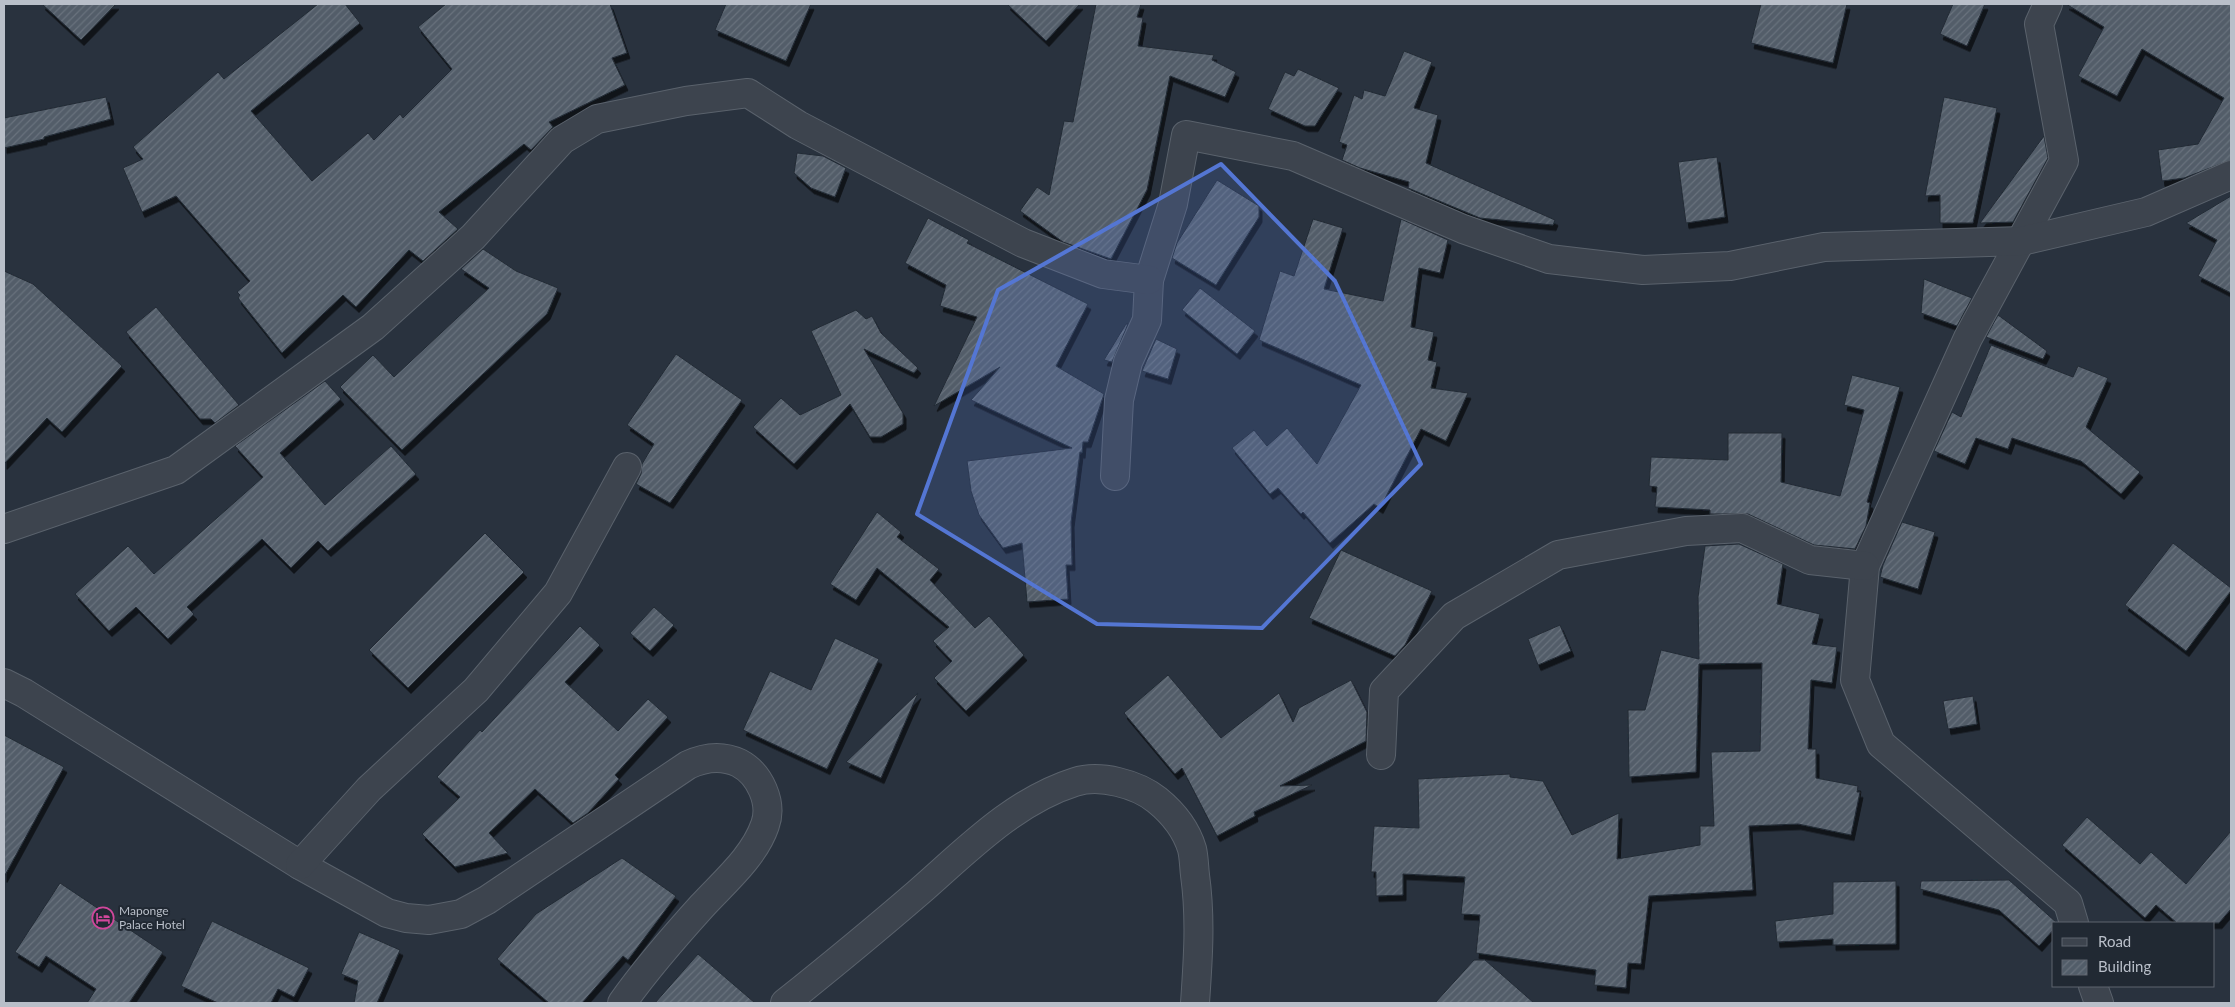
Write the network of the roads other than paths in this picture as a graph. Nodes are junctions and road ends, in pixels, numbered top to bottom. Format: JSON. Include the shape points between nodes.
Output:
{"nodes":[{"id":1,"x":2048,"y":4,"type":"edge"},
{"id":2,"x":2231,"y":175,"type":"edge"},
{"id":3,"x":2022,"y":241,"type":"junction"},
{"id":4,"x":1149,"y":280,"type":"junction"},
{"id":5,"x":626,"y":467,"type":"dead end"},
{"id":6,"x":1115,"y":476,"type":"dead end"},
{"id":7,"x":4,"y":529,"type":"edge"},
{"id":8,"x":1865,"y":566,"type":"junction"},
{"id":9,"x":4,"y":683,"type":"edge"},
{"id":10,"x":1381,"y":756,"type":"dead end"},
{"id":11,"x":300,"y":865,"type":"junction"},
{"id":12,"x":2074,"y":922,"type":"edge"},
{"id":13,"x":2093,"y":987,"type":"edge"},
{"id":14,"x":622,"y":1003,"type":"edge"},
{"id":15,"x":785,"y":1003,"type":"edge"},
{"id":16,"x":1195,"y":1003,"type":"edge"},
{"id":17,"x":2099,"y":1003,"type":"edge"}],
"edges":[{"from":1,"to":3,"type":"street","via":[[2039,24],[2064,161]]},
{"from":2,"to":3,"type":"street","via":[[2146,212]]},
{"from":3,"to":4,"type":"street","via":[[1824,246],[1730,266],[1643,270],[1549,259],[1463,229],[1293,156],[1186,135],[1174,204]]},
{"from":3,"to":8,"type":"street","via":[[1968,338]]},
{"from":4,"to":6,"type":"street","via":[[1147,320],[1128,362],[1119,400]]},
{"from":4,"to":7,"type":"street","via":[[1103,274],[1023,243],[798,125],[748,93],[597,119],[562,140],[472,237],[372,327],[176,470]]},
{"from":5,"to":11,"type":"street","via":[[558,593],[476,690],[369,789]]},
{"from":8,"to":10,"type":"street","via":[[1810,560],[1742,528],[1686,531],[1558,555],[1454,616],[1384,691]]},
{"from":8,"to":12,"type":"street","via":[[1855,680],[1882,744],[2068,903]]},
{"from":9,"to":11,"type":"street"},
{"from":11,"to":14,"type":"street","via":[[387,913],[429,920],[461,914],[688,766],[713,758],[733,760],[753,773],[760,784],[767,804],[766,824],[748,856],[668,943]]},
{"from":13,"to":17,"type":"street"},
{"from":15,"to":16,"type":"street","via":[[993,827],[1035,798],[1077,781],[1106,780],[1126,783],[1150,794],[1182,827],[1192,849],[1199,934]]}]}
